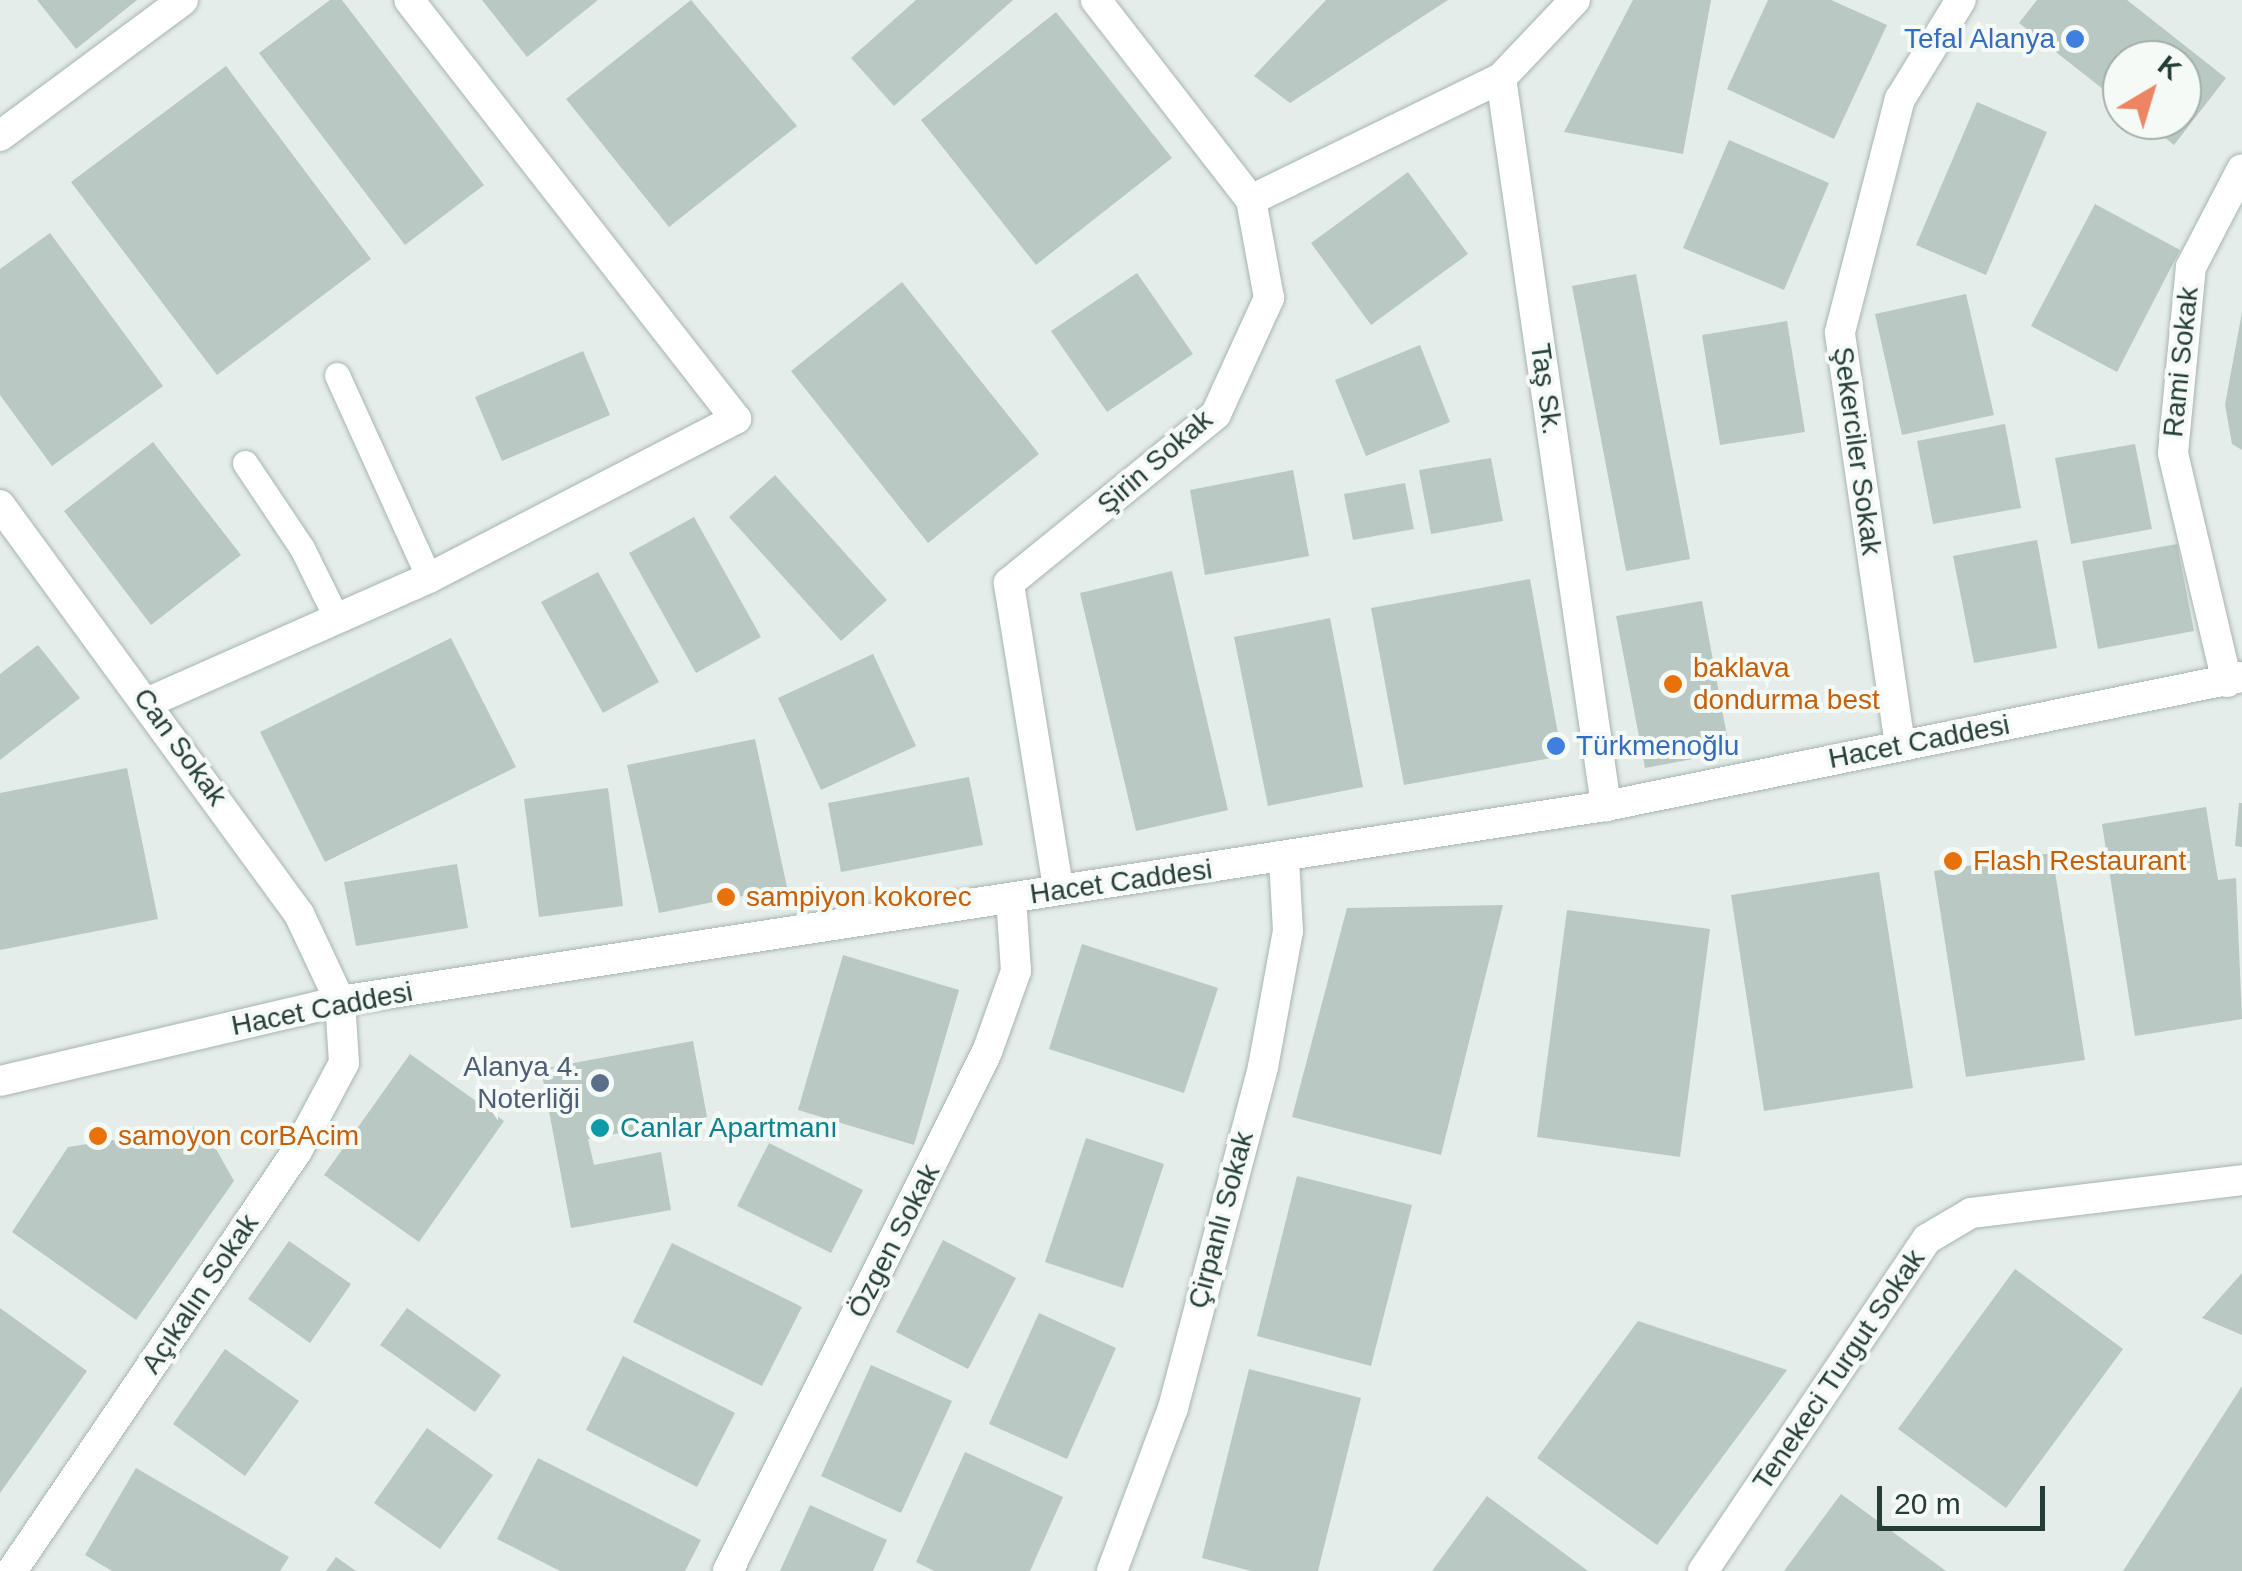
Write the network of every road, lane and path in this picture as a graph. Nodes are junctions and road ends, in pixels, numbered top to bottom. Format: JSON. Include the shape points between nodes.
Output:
{"nodes":[{"id":1,"x":183,"y":0,"type":"edge"},
{"id":2,"x":409,"y":0,"type":"edge"},
{"id":3,"x":1096,"y":0,"type":"edge"},
{"id":4,"x":1574,"y":0,"type":"edge"},
{"id":5,"x":1961,"y":0,"type":"edge"},
{"id":6,"x":1501,"y":78,"type":"junction"},
{"id":7,"x":6,"y":120,"type":"edge"},
{"id":8,"x":2242,"y":168,"type":"edge"},
{"id":9,"x":1251,"y":200,"type":"junction"},
{"id":10,"x":337,"y":375,"type":"dead end"},
{"id":11,"x":245,"y":463,"type":"dead end"},
{"id":12,"x":0,"y":505,"type":"edge"},
{"id":13,"x":429,"y":578,"type":"junction"},
{"id":14,"x":337,"y":619,"type":"junction"},
{"id":15,"x":2234,"y":679,"type":"edge"},
{"id":16,"x":149,"y":702,"type":"junction"},
{"id":17,"x":1900,"y":745,"type":"junction"},
{"id":18,"x":1606,"y":806,"type":"junction"},
{"id":19,"x":1284,"y":860,"type":"junction"},
{"id":20,"x":1058,"y":888,"type":"junction"},
{"id":21,"x":1011,"y":898,"type":"junction"},
{"id":22,"x":340,"y":1001,"type":"junction"},
{"id":23,"x":0,"y":1081,"type":"edge"},
{"id":24,"x":2242,"y":1180,"type":"edge"},
{"id":25,"x":12,"y":1571,"type":"edge"},
{"id":26,"x":728,"y":1571,"type":"edge"},
{"id":27,"x":1112,"y":1571,"type":"edge"},
{"id":28,"x":1703,"y":1571,"type":"edge"}],
"edges":[{"from":1,"to":7,"type":"street"},
{"from":2,"to":13,"type":"street","via":[[736,419]]},
{"from":3,"to":9,"type":"street","name":"Şirin Sokak"},
{"from":4,"to":6,"type":"street"},
{"from":5,"to":17,"type":"street","name":"Şekerciler Sokak","via":[[1900,99],[1840,332]]},
{"from":6,"to":9,"type":"street"},
{"from":6,"to":18,"type":"street","name":"Taş Sk."},
{"from":8,"to":15,"type":"street","name":"Rami Sokak","via":[[2190,267],[2172,453]]},
{"from":9,"to":20,"type":"street","name":"Şirin Sokak","via":[[1269,298],[1216,414],[1010,583]]},
{"from":10,"to":13,"type":"lane"},
{"from":11,"to":14,"type":"lane","via":[[302,548]]},
{"from":12,"to":16,"type":"street","name":"Can Sokak"},
{"from":13,"to":14,"type":"street"},
{"from":14,"to":16,"type":"street"},
{"from":15,"to":17,"type":"street","name":"Hacet Caddesi"},
{"from":16,"to":22,"type":"street","name":"Can Sokak","via":[[299,914]]},
{"from":17,"to":18,"type":"street","name":"Hacet Caddesi"},
{"from":18,"to":19,"type":"street","name":"Hacet Caddesi"},
{"from":19,"to":20,"type":"street","name":"Hacet Caddesi"},
{"from":19,"to":27,"type":"street","name":"Çirpanlı Sokak","via":[[1288,931],[1262,1068],[1173,1408]]},
{"from":20,"to":21,"type":"street","name":"Hacet Caddesi"},
{"from":21,"to":22,"type":"street","name":"Hacet Caddesi"},
{"from":21,"to":26,"type":"street","name":"Özgen Sokak","via":[[1016,971],[986,1052]]},
{"from":22,"to":23,"type":"street","name":"Hacet Caddesi"},
{"from":22,"to":25,"type":"street","name":"Açıkalın Sokak","via":[[344,1063],[324,1108]]},
{"from":24,"to":28,"type":"street","name":"Tenekeci Turgut Sokak","via":[[1972,1213],[1927,1239]]}]}
